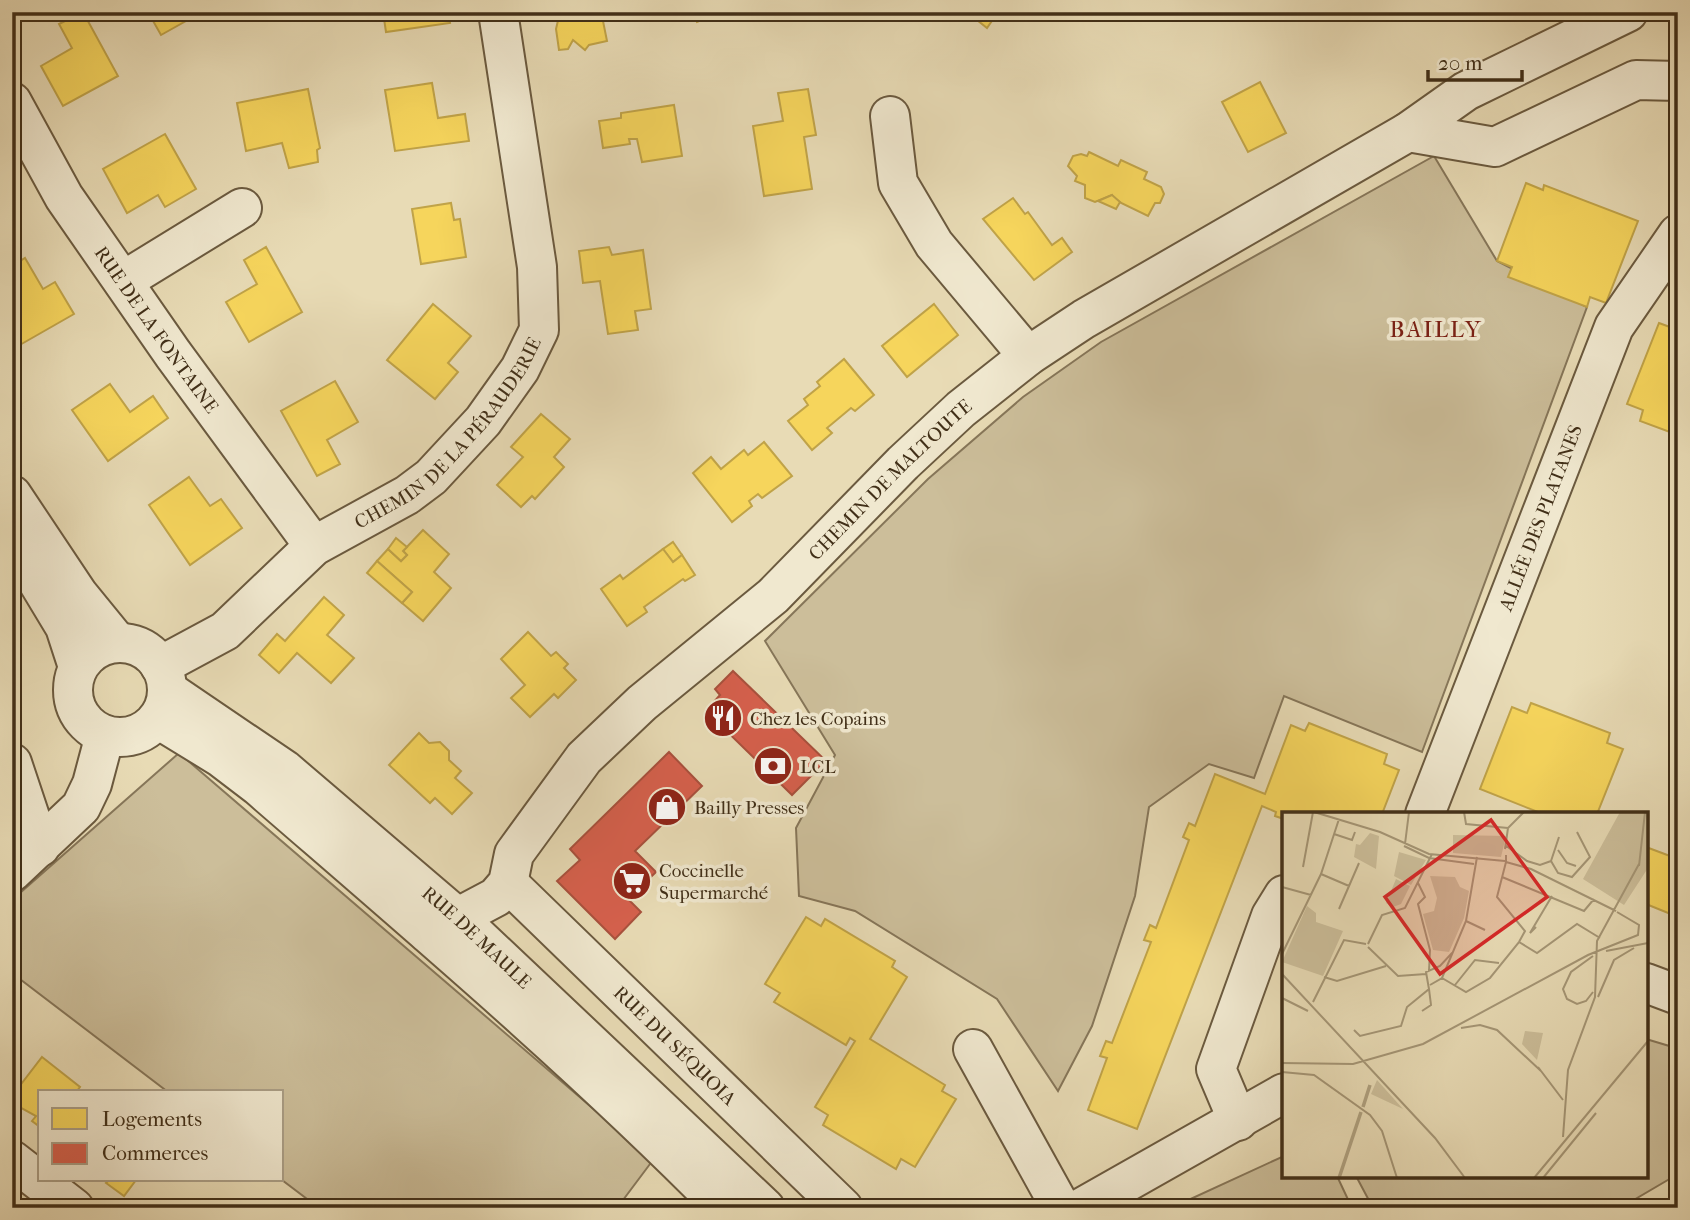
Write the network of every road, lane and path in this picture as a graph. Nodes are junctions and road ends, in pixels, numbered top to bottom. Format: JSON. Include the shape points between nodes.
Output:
{"nodes":[{"id":1,"x":498,"y":12,"type":"edge"},
{"id":2,"x":1628,"y":12,"type":"edge"},
{"id":3,"x":1678,"y":81,"type":"edge"},
{"id":4,"x":12,"y":102,"type":"edge"},
{"id":5,"x":890,"y":116,"type":"dead end"},
{"id":6,"x":1408,"y":132,"type":"junction"},
{"id":7,"x":242,"y":208,"type":"dead end"},
{"id":8,"x":1678,"y":234,"type":"edge"},
{"id":9,"x":123,"y":281,"type":"junction"},
{"id":10,"x":1028,"y":356,"type":"junction"},
{"id":11,"x":12,"y":495,"type":"edge"},
{"id":12,"x":12,"y":539,"type":"edge"},
{"id":13,"x":314,"y":546,"type":"junction"},
{"id":14,"x":118,"y":643,"type":"junction"},
{"id":15,"x":78,"y":667,"type":"junction"},
{"id":16,"x":162,"y":692,"type":"junction"},
{"id":17,"x":105,"y":736,"type":"junction"},
{"id":18,"x":12,"y":763,"type":"edge"},
{"id":19,"x":1426,"y":812,"type":"edge"},
{"id":20,"x":40,"y":847,"type":"junction"},
{"id":21,"x":12,"y":873,"type":"edge"},
{"id":22,"x":508,"y":883,"type":"junction"},
{"id":23,"x":1282,"y":898,"type":"edge"},
{"id":24,"x":442,"y":925,"type":"junction"},
{"id":25,"x":557,"y":931,"type":"junction"},
{"id":26,"x":528,"y":983,"type":"junction"},
{"id":27,"x":1648,"y":984,"type":"edge"},
{"id":28,"x":1678,"y":995,"type":"edge"},
{"id":29,"x":973,"y":1049,"type":"dead end"},
{"id":30,"x":1282,"y":1094,"type":"edge"},
{"id":31,"x":1238,"y":1121,"type":"junction"},
{"id":32,"x":12,"y":1160,"type":"edge"},
{"id":33,"x":51,"y":1201,"type":"edge"},
{"id":34,"x":724,"y":1208,"type":"edge"},
{"id":35,"x":765,"y":1208,"type":"edge"},
{"id":36,"x":843,"y":1208,"type":"edge"},
{"id":37,"x":1060,"y":1208,"type":"edge"},
{"id":38,"x":1081,"y":1208,"type":"edge"}],
"edges":[{"from":1,"to":13,"type":"street","name":"CHEMIN DE LA PÉRAUDERIE","via":[[537,267],[539,330],[520,369],[483,421],[431,477]]},
{"from":2,"to":6,"type":"street","name":"CHEMIN DE MALTOUTE","via":[[1466,91]]},
{"from":3,"to":6,"type":"street","via":[[1636,80],[1495,147]]},
{"from":4,"to":9,"type":"street","name":"RUE DE LA FONTAINE","via":[[64,197]]},
{"from":5,"to":10,"type":"street","via":[[898,183],[934,244]]},
{"from":6,"to":10,"type":"street","name":"CHEMIN DE MALTOUTE"},
{"from":7,"to":9,"type":"street"},
{"from":8,"to":19,"type":"street","name":"ALLÉE DES PLATANES","via":[[1614,327]]},
{"from":9,"to":13,"type":"street","name":"RUE DE LA FONTAINE"},
{"from":10,"to":22,"type":"street","name":"CHEMIN DE MALTOUTE","via":[[942,427],[773,596],[642,703],[584,758],[514,854]]},
{"from":11,"to":14,"type":"street","via":[[78,594]]},
{"from":12,"to":15,"type":"street","via":[[65,627]]},
{"from":13,"to":16,"type":"street","name":"CHEMIN DE LA PÉRAUDERIE"},
{"from":14,"to":15,"type":"street","via":[[95,650]]},
{"from":14,"to":16,"type":"street","via":[[150,654]]},
{"from":15,"to":17,"type":"street","via":[[72,687],[74,702],[86,722]]},
{"from":16,"to":17,"type":"street","via":[[134,736]]},
{"from":16,"to":24,"type":"street","name":"RUE DE MAULE","via":[[285,770]]},
{"from":17,"to":20,"type":"street","via":[[81,807]]},
{"from":18,"to":20,"type":"street"},
{"from":20,"to":21,"type":"street"},
{"from":22,"to":24,"type":"street","via":[[496,897]]},
{"from":22,"to":25,"type":"street","name":"RUE DU SÉQUOIA"},
{"from":23,"to":31,"type":"street","via":[[1271,916],[1216,1069]]},
{"from":24,"to":26,"type":"street","name":"RUE DE MAULE"},
{"from":24,"to":34,"type":"street","name":"RUE DE MAULE"},
{"from":25,"to":26,"type":"street"},
{"from":25,"to":36,"type":"street","name":"RUE DU SÉQUOIA"},
{"from":26,"to":35,"type":"street","name":"RUE DE MAULE"},
{"from":27,"to":28,"type":"street"},
{"from":29,"to":37,"type":"street"},
{"from":30,"to":31,"type":"street"},
{"from":31,"to":38,"type":"street"},
{"from":32,"to":33,"type":"street"}]}
